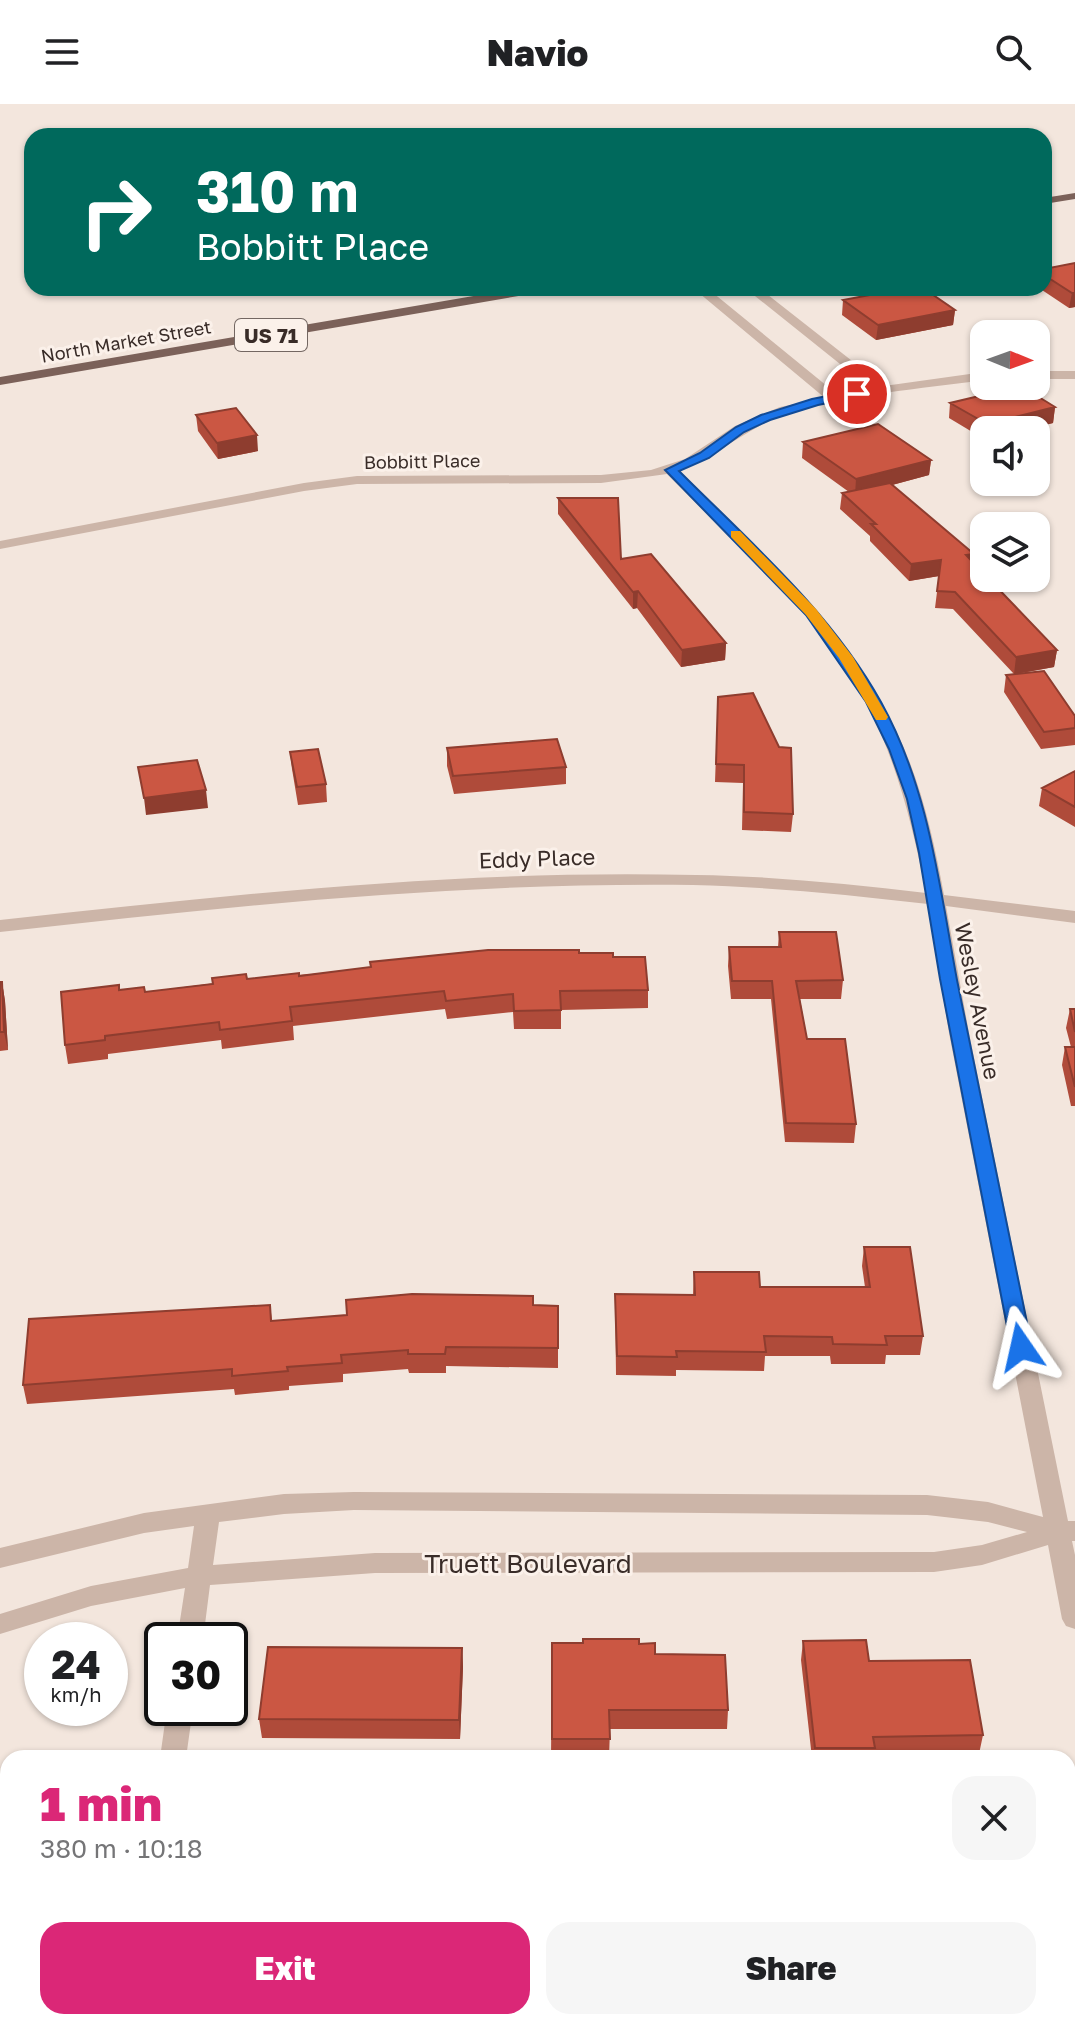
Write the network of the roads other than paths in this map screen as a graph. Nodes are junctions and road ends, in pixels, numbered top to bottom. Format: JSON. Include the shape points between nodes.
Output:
{"nodes":[{"id":1,"x":1075,"y":196,"type":"edge"},
{"id":2,"x":1052,"y":200,"type":"edge"},
{"id":3,"x":495,"y":296,"type":"edge"},
{"id":4,"x":709,"y":296,"type":"edge"},
{"id":5,"x":761,"y":296,"type":"edge"},
{"id":6,"x":1050,"y":375,"type":"edge"},
{"id":7,"x":1075,"y":375,"type":"edge"},
{"id":8,"x":970,"y":378,"type":"edge"},
{"id":9,"x":0,"y":381,"type":"edge"},
{"id":10,"x":881,"y":390,"type":"junction"},
{"id":11,"x":834,"y":398,"type":"junction"},
{"id":12,"x":671,"y":470,"type":"junction"},
{"id":13,"x":0,"y":545,"type":"edge"},
{"id":14,"x":935,"y":898,"type":"junction"},
{"id":15,"x":1075,"y":917,"type":"edge"},
{"id":16,"x":0,"y":926,"type":"edge"},
{"id":17,"x":208,"y":1512,"type":"junction"},
{"id":18,"x":1066,"y":1531,"type":"edge"},
{"id":19,"x":0,"y":1558,"type":"edge"},
{"id":20,"x":199,"y":1575,"type":"junction"},
{"id":21,"x":1075,"y":1619,"type":"edge"},
{"id":22,"x":192,"y":1622,"type":"edge"},
{"id":23,"x":0,"y":1624,"type":"edge"},
{"id":24,"x":177,"y":1726,"type":"edge"},
{"id":25,"x":174,"y":1750,"type":"edge"}],
"edges":[{"from":1,"to":2,"type":"main road"},
{"from":3,"to":9,"type":"main road","name":"North Market Street","number":"US 71"},
{"from":4,"to":11,"type":"street"},
{"from":5,"to":10,"type":"street"},
{"from":6,"to":7,"type":"street"},
{"from":8,"to":10,"type":"street","name":"Bobbitt Place"},
{"from":10,"to":11,"type":"street","name":"Bobbitt Place"},
{"from":11,"to":12,"type":"street","name":"Bobbitt Place","via":[[766,417]]},
{"from":12,"to":13,"type":"street","name":"Bobbitt Place","via":[[601,479],[344,482]]},
{"from":12,"to":14,"type":"street","name":"Wesley Avenue","via":[[811,612],[846,657],[896,749],[914,799]]},
{"from":14,"to":15,"type":"street","name":"Eddy Place"},
{"from":14,"to":16,"type":"street","name":"Eddy Place","via":[[741,883],[568,879],[436,885]]},
{"from":14,"to":18,"type":"street","name":"Wesley Avenue"},
{"from":17,"to":18,"type":"street","via":[[354,1501],[927,1505],[988,1512]]},
{"from":17,"to":19,"type":"street"},
{"from":17,"to":20,"type":"street"},
{"from":18,"to":20,"type":"street","name":"Truett Boulevard","via":[[973,1559],[934,1562],[375,1563]]},
{"from":18,"to":21,"type":"street","name":"Wesley Avenue"},
{"from":20,"to":22,"type":"street"},
{"from":20,"to":23,"type":"street","name":"Truett Boulevard","via":[[51,1607]]},
{"from":24,"to":25,"type":"street"}]}
